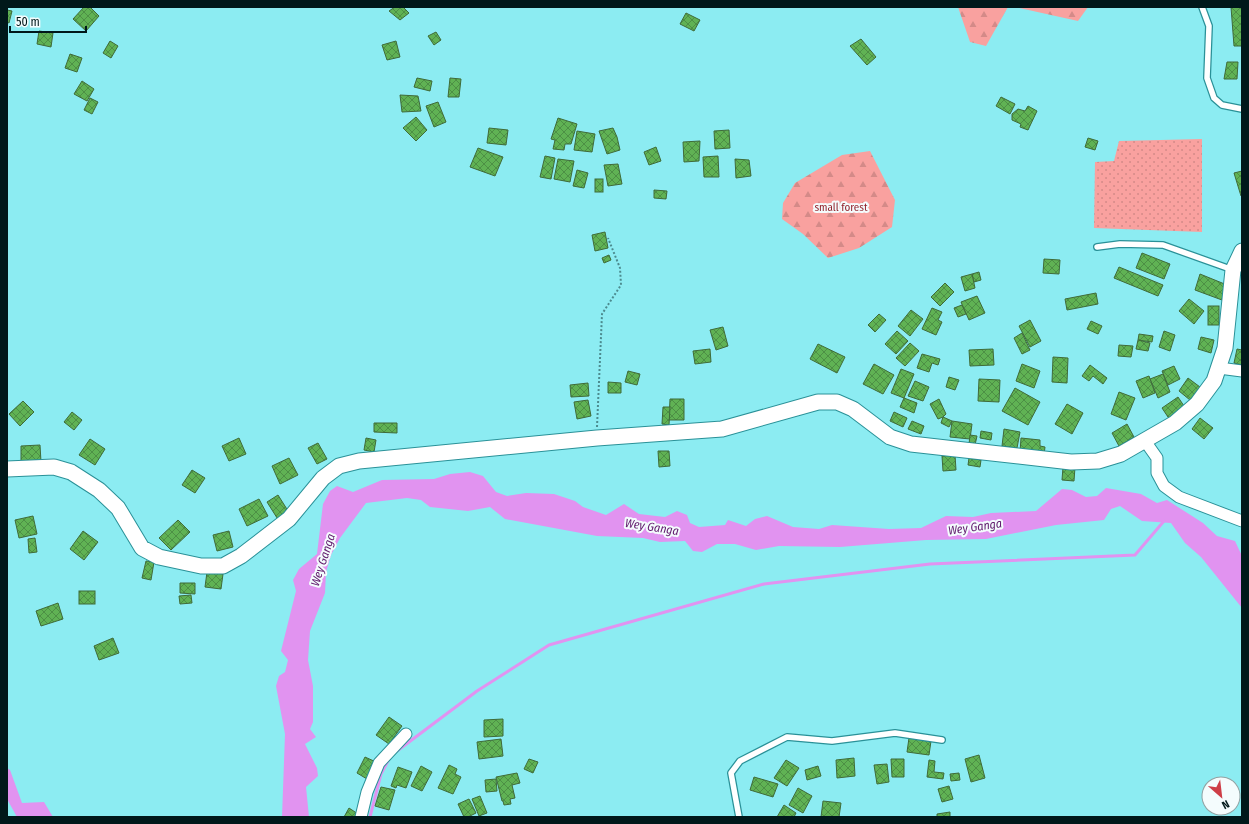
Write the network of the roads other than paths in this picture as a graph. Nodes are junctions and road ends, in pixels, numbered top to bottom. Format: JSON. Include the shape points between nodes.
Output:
{"nodes":[{"id":1,"x":1202,"y":7,"type":"edge"},
{"id":2,"x":1242,"y":109,"type":"edge"},
{"id":3,"x":1096,"y":247,"type":"dead end"},
{"id":4,"x":1242,"y":250,"type":"edge"},
{"id":5,"x":1233,"y":270,"type":"junction"},
{"id":6,"x":1219,"y":368,"type":"junction"},
{"id":7,"x":1242,"y":371,"type":"edge"},
{"id":8,"x":1145,"y":441,"type":"junction"},
{"id":9,"x":7,"y":469,"type":"edge"},
{"id":10,"x":1242,"y":521,"type":"edge"},
{"id":11,"x":406,"y":734,"type":"dead end"},
{"id":12,"x":942,"y":740,"type":"dead end"},
{"id":13,"x":361,"y":817,"type":"edge"},
{"id":14,"x":739,"y":817,"type":"edge"}],
"edges":[{"from":1,"to":2,"type":"lane","via":[[1209,26],[1207,78],[1214,98],[1222,105]]},
{"from":3,"to":5,"type":"lane","via":[[1120,244],[1163,246]]},
{"from":4,"to":5,"type":"street"},
{"from":5,"to":6,"type":"street","via":[[1226,348]]},
{"from":6,"to":7,"type":"street"},
{"from":6,"to":8,"type":"street","via":[[1197,404],[1175,423]]},
{"from":8,"to":9,"type":"street","via":[[1121,454],[1098,461],[1071,462],[911,444],[890,437],[853,409],[837,402],[818,402],[722,429],[597,438],[359,461],[339,466],[323,478],[290,518],[241,556],[223,566],[201,566],[159,557],[142,548],[118,508],[99,490],[71,472],[54,467]]},
{"from":8,"to":10,"type":"street","via":[[1157,458],[1157,473],[1164,486],[1179,497]]},
{"from":11,"to":13,"type":"street","via":[[379,763],[367,792]]},
{"from":12,"to":14,"type":"lane","via":[[894,733],[832,741],[787,737],[740,761],[731,772]]}]}
